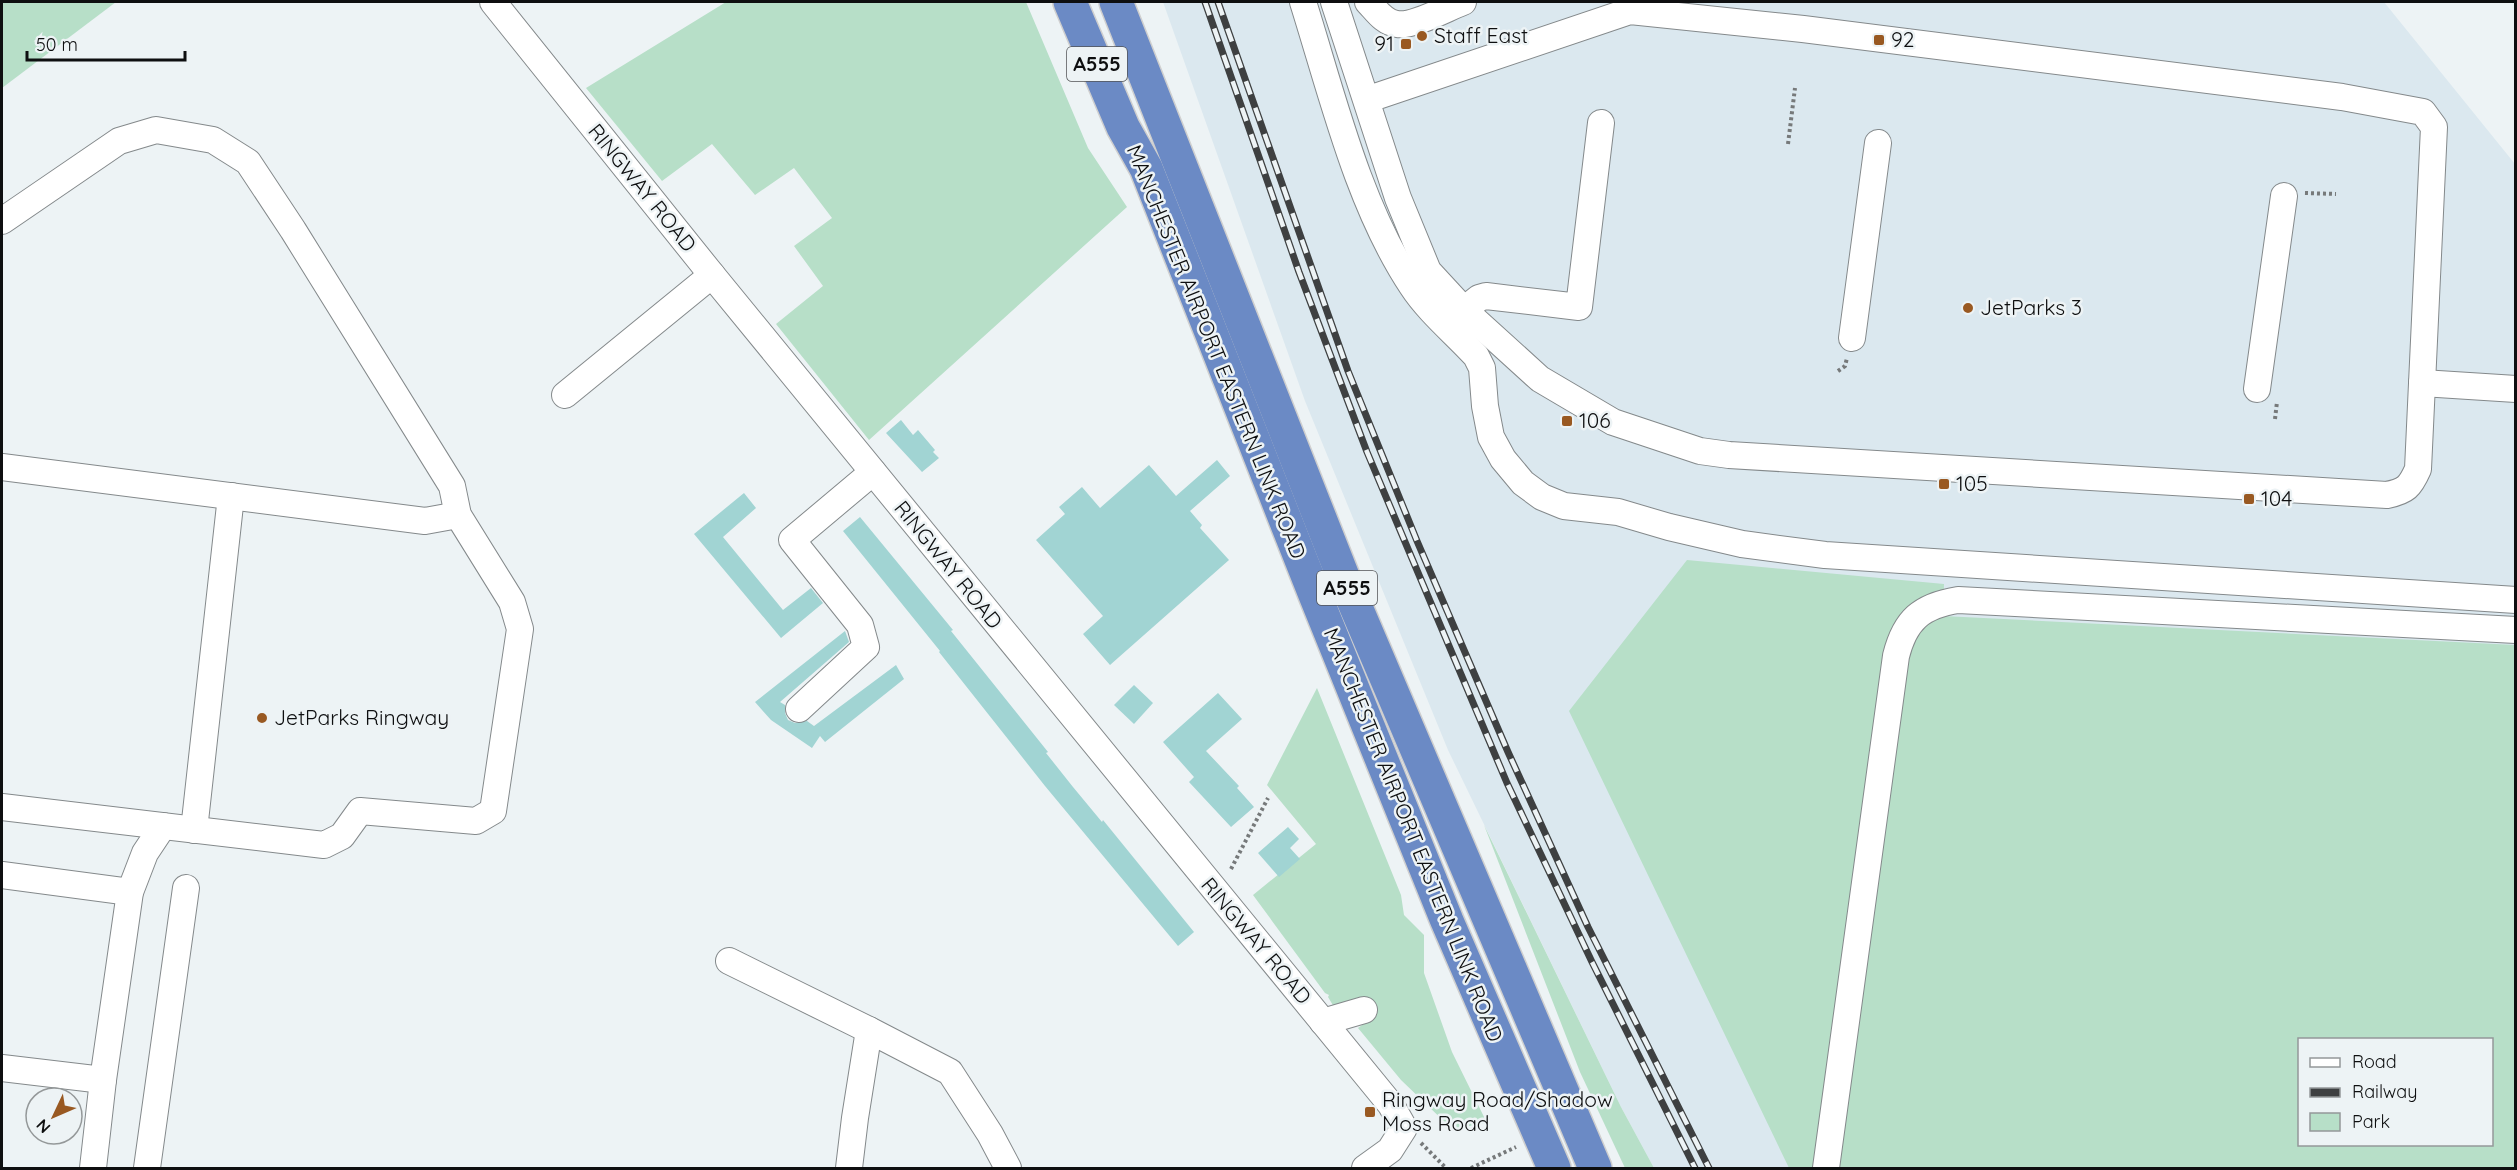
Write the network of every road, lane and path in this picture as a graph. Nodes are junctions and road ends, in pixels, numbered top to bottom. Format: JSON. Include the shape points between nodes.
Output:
{"nodes":[{"id":1,"x":493,"y":2,"type":"edge"},
{"id":2,"x":1070,"y":2,"type":"edge"},
{"id":3,"x":1116,"y":2,"type":"edge"},
{"id":4,"x":1303,"y":2,"type":"edge"},
{"id":5,"x":1334,"y":2,"type":"edge"},
{"id":6,"x":1368,"y":2,"type":"edge"},
{"id":7,"x":1463,"y":2,"type":"edge"},
{"id":8,"x":1795,"y":88,"type":"dead end"},
{"id":9,"x":1366,"y":100,"type":"junction"},
{"id":10,"x":1601,"y":123,"type":"dead end"},
{"id":11,"x":1878,"y":143,"type":"dead end"},
{"id":12,"x":1788,"y":144,"type":"dead end"},
{"id":13,"x":2312,"y":194,"type":"dead end"},
{"id":14,"x":2336,"y":194,"type":"dead end"},
{"id":15,"x":2284,"y":196,"type":"dead end"},
{"id":16,"x":2,"y":221,"type":"edge"},
{"id":17,"x":712,"y":275,"type":"junction"},
{"id":18,"x":1464,"y":310,"type":"junction"},
{"id":19,"x":1852,"y":338,"type":"dead end"},
{"id":20,"x":1845,"y":366,"type":"dead end"},
{"id":21,"x":1838,"y":371,"type":"dead end"},
{"id":22,"x":2422,"y":383,"type":"junction"},
{"id":23,"x":2257,"y":388,"type":"dead end"},
{"id":24,"x":2516,"y":389,"type":"edge"},
{"id":25,"x":565,"y":394,"type":"dead end"},
{"id":26,"x":2276,"y":409,"type":"dead end"},
{"id":27,"x":2275,"y":419,"type":"dead end"},
{"id":28,"x":2,"y":467,"type":"edge"},
{"id":29,"x":873,"y":472,"type":"junction"},
{"id":30,"x":231,"y":496,"type":"junction"},
{"id":31,"x":458,"y":515,"type":"junction"},
{"id":32,"x":2516,"y":600,"type":"edge"},
{"id":33,"x":2516,"y":630,"type":"edge"},
{"id":34,"x":799,"y":709,"type":"dead end"},
{"id":35,"x":1268,"y":798,"type":"dead end"},
{"id":36,"x":2,"y":807,"type":"edge"},
{"id":37,"x":162,"y":826,"type":"junction"},
{"id":38,"x":194,"y":830,"type":"junction"},
{"id":39,"x":1231,"y":869,"type":"dead end"},
{"id":40,"x":2,"y":875,"type":"edge"},
{"id":41,"x":186,"y":888,"type":"dead end"},
{"id":42,"x":130,"y":892,"type":"junction"},
{"id":43,"x":729,"y":961,"type":"dead end"},
{"id":44,"x":1364,"y":1010,"type":"dead end"},
{"id":45,"x":1323,"y":1022,"type":"junction"},
{"id":46,"x":870,"y":1030,"type":"junction"},
{"id":47,"x":2,"y":1068,"type":"edge"},
{"id":48,"x":103,"y":1080,"type":"junction"},
{"id":49,"x":1404,"y":1128,"type":"junction"},
{"id":50,"x":1524,"y":1143,"type":"dead end"},
{"id":51,"x":93,"y":1168,"type":"edge"},
{"id":52,"x":147,"y":1168,"type":"edge"},
{"id":53,"x":849,"y":1168,"type":"edge"},
{"id":54,"x":1008,"y":1168,"type":"edge"},
{"id":55,"x":1365,"y":1168,"type":"edge"},
{"id":56,"x":1446,"y":1168,"type":"edge"},
{"id":57,"x":1471,"y":1168,"type":"edge"},
{"id":58,"x":1554,"y":1168,"type":"edge"},
{"id":59,"x":1595,"y":1168,"type":"edge"},
{"id":60,"x":1826,"y":1168,"type":"edge"}],
"edges":[{"from":1,"to":17,"type":"street","name":"RINGWAY ROAD"},
{"from":2,"to":58,"type":"highway","name":"MANCHESTER AIRPORT EASTERN LINK ROAD","number":"A555","via":[[1146,168],[1442,910]]},
{"from":3,"to":59,"type":"highway","name":"MANCHESTER AIRPORT EASTERN LINK ROAD","number":"A555","via":[[1344,579]]},
{"from":4,"to":32,"type":"street","via":[[1375,217],[1412,287],[1476,357],[1482,368],[1491,436],[1503,459],[1523,483],[1542,497],[1564,506],[1618,512],[1742,544],[1825,555]]},
{"from":5,"to":9,"type":"street"},
{"from":6,"to":7,"type":"street","via":[[1382,18],[1396,24],[1409,23]]},
{"from":8,"to":12,"type":"path"},
{"from":9,"to":18,"type":"street","via":[[1398,198],[1428,271]]},
{"from":9,"to":22,"type":"street","via":[[1630,11],[1803,29],[2413,109],[2423,112],[2434,128]]},
{"from":10,"to":18,"type":"street","via":[[1579,307],[1486,296]]},
{"from":11,"to":19,"type":"street"},
{"from":13,"to":14,"type":"path"},
{"from":15,"to":23,"type":"street"},
{"from":16,"to":31,"type":"street","via":[[119,141],[156,130],[213,140],[248,162],[452,486]]},
{"from":17,"to":25,"type":"street"},
{"from":17,"to":29,"type":"street","name":"RINGWAY ROAD"},
{"from":18,"to":22,"type":"street","via":[[1540,379],[1613,422],[1700,451],[1729,455],[2387,495],[2402,492],[2412,483],[2418,469]]},
{"from":20,"to":21,"type":"path"},
{"from":22,"to":24,"type":"street"},
{"from":26,"to":27,"type":"path"},
{"from":28,"to":30,"type":"street"},
{"from":29,"to":34,"type":"street","via":[[792,540],[860,625],[866,647]]},
{"from":29,"to":45,"type":"street","name":"RINGWAY ROAD"},
{"from":30,"to":31,"type":"street","via":[[425,521]]},
{"from":30,"to":38,"type":"street"},
{"from":31,"to":38,"type":"street","via":[[512,602],[520,629],[493,811],[476,821],[360,812],[342,836],[324,845]]},
{"from":33,"to":60,"type":"street","via":[[1958,600],[1936,603],[1920,613],[1900,638],[1896,656]]},
{"from":35,"to":39,"type":"path"},
{"from":36,"to":37,"type":"street"},
{"from":37,"to":38,"type":"street"},
{"from":37,"to":42,"type":"street","via":[[145,853]]},
{"from":40,"to":42,"type":"street"},
{"from":41,"to":52,"type":"street"},
{"from":42,"to":48,"type":"street"},
{"from":43,"to":46,"type":"street"},
{"from":44,"to":45,"type":"street"},
{"from":45,"to":49,"type":"street","name":"RINGWAY ROAD","via":[[1391,1105]]},
{"from":46,"to":53,"type":"street"},
{"from":46,"to":54,"type":"street","via":[[950,1072]]},
{"from":47,"to":48,"type":"street"},
{"from":48,"to":51,"type":"street"},
{"from":49,"to":55,"type":"street","via":[[1390,1150]]},
{"from":49,"to":56,"type":"path"},
{"from":50,"to":57,"type":"path"}]}
